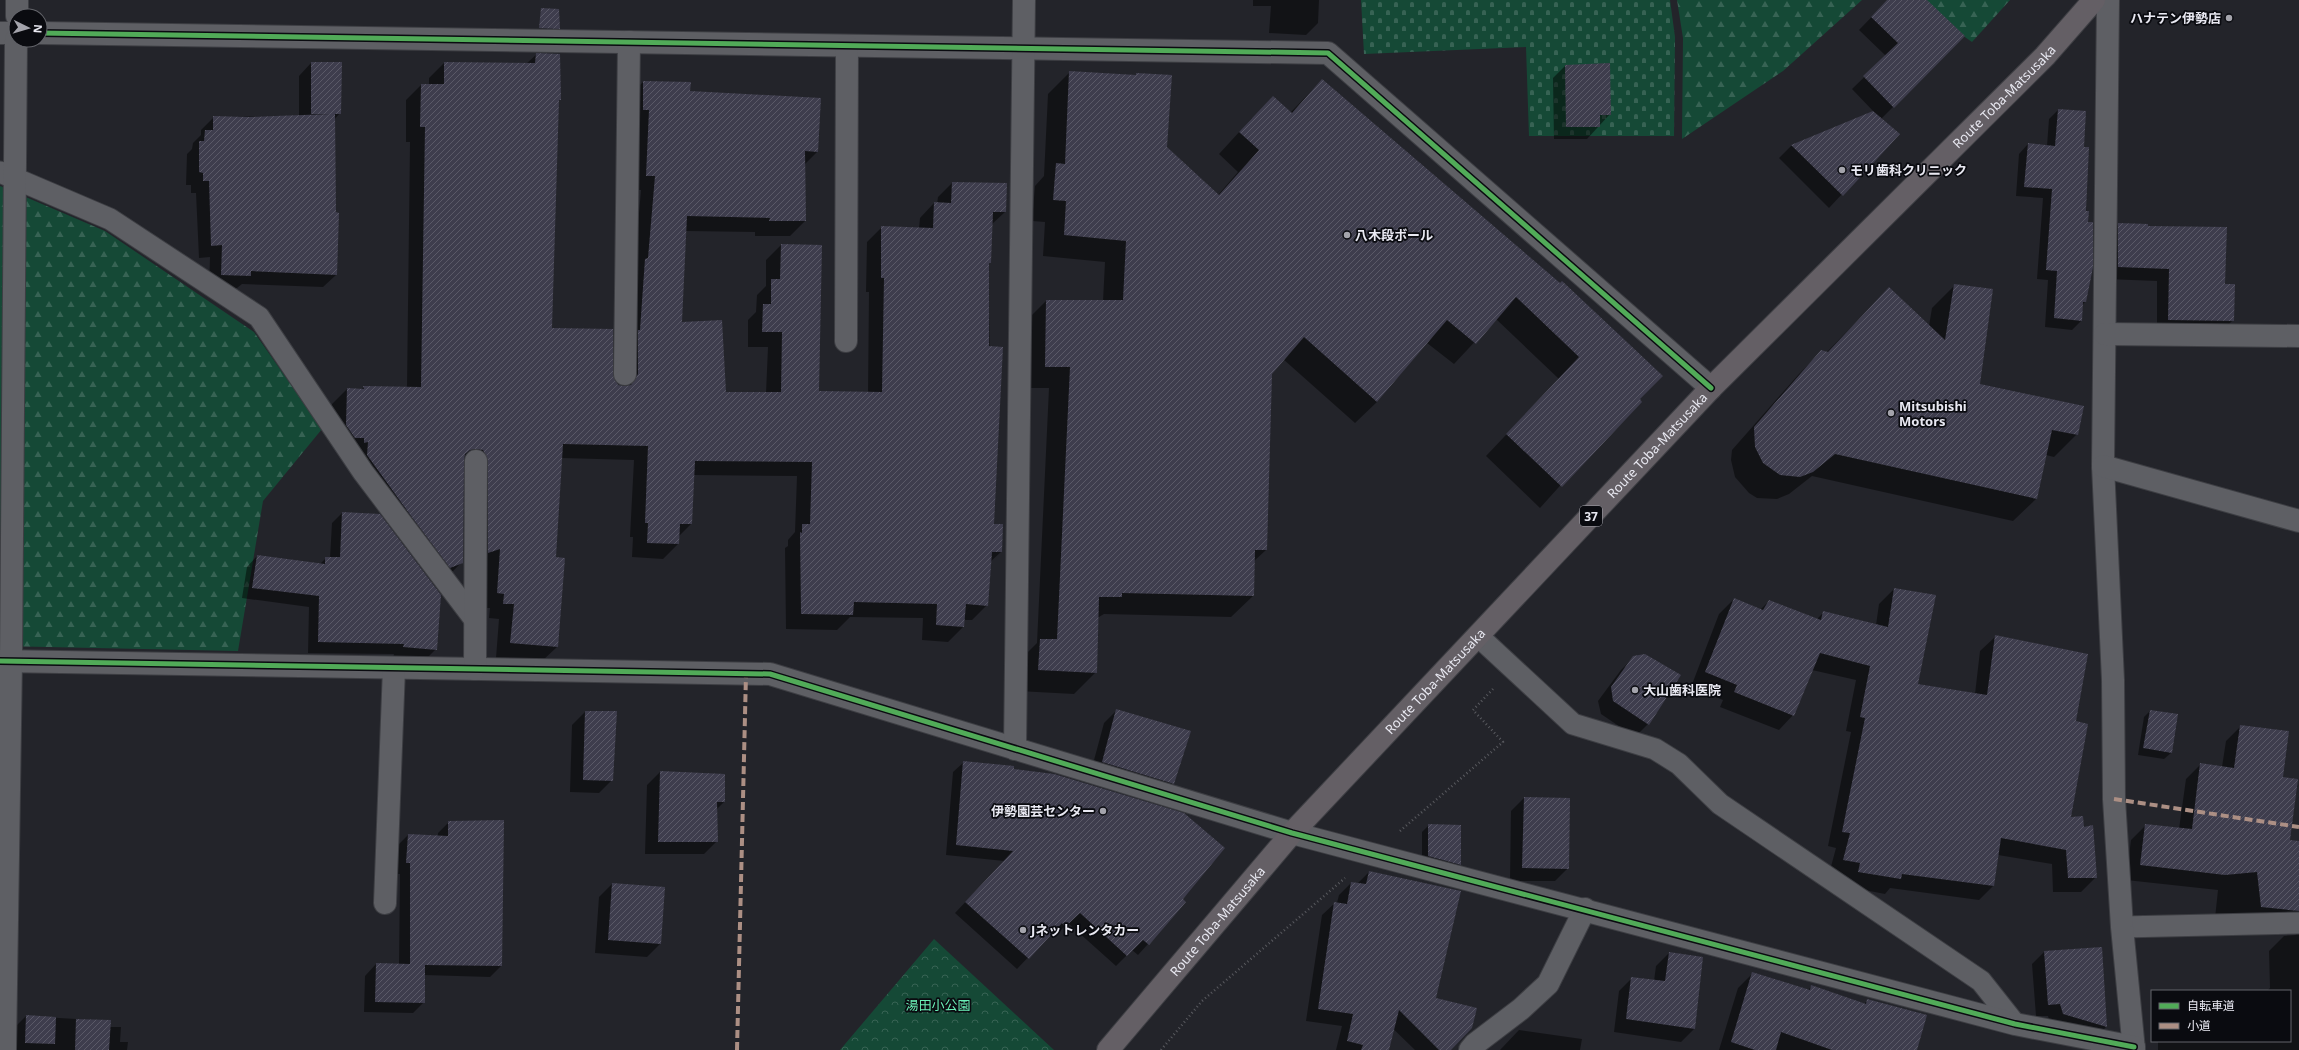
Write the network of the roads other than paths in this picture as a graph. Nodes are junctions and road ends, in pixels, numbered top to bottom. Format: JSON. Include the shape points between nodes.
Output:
{"nodes":[{"id":1,"x":1024,"y":0,"type":"edge"},
{"id":2,"x":2094,"y":0,"type":"edge"},
{"id":3,"x":2108,"y":0,"type":"edge"},
{"id":4,"x":48,"y":33,"type":"edge"},
{"id":5,"x":630,"y":42,"type":"junction"},
{"id":6,"x":847,"y":46,"type":"junction"},
{"id":7,"x":16,"y":48,"type":"edge"},
{"id":8,"x":1024,"y":49,"type":"junction"},
{"id":9,"x":8,"y":175,"type":"edge"},
{"id":10,"x":2105,"y":334,"type":"junction"},
{"id":11,"x":2299,"y":336,"type":"edge"},
{"id":12,"x":846,"y":341,"type":"dead end"},
{"id":13,"x":625,"y":374,"type":"dead end"},
{"id":14,"x":1711,"y":388,"type":"junction"},
{"id":15,"x":476,"y":461,"type":"dead end"},
{"id":16,"x":2103,"y":466,"type":"junction"},
{"id":17,"x":2299,"y":522,"type":"edge"},
{"id":18,"x":475,"y":620,"type":"junction"},
{"id":19,"x":1478,"y":636,"type":"junction"},
{"id":20,"x":6,"y":661,"type":"edge"},
{"id":21,"x":394,"y":668,"type":"junction"},
{"id":22,"x":475,"y":669,"type":"junction"},
{"id":23,"x":1015,"y":749,"type":"junction"},
{"id":24,"x":1292,"y":833,"type":"junction"},
{"id":25,"x":385,"y":903,"type":"dead end"},
{"id":26,"x":1585,"y":909,"type":"junction"},
{"id":27,"x":2299,"y":923,"type":"edge"},
{"id":28,"x":2122,"y":927,"type":"junction"},
{"id":29,"x":2015,"y":1024,"type":"junction"},
{"id":30,"x":2134,"y":1048,"type":"edge"},
{"id":31,"x":5,"y":1050,"type":"edge"},
{"id":32,"x":1108,"y":1050,"type":"edge"},
{"id":33,"x":1470,"y":1050,"type":"edge"}],
"edges":[{"from":1,"to":8,"type":"street"},
{"from":2,"to":14,"type":"main road","name":"Route Toba-Matsusaka","number":"37","via":[[2045,56]]},
{"from":3,"to":10,"type":"street"},
{"from":4,"to":5,"type":"street"},
{"from":5,"to":6,"type":"street"},
{"from":5,"to":13,"type":"street"},
{"from":6,"to":8,"type":"street"},
{"from":6,"to":12,"type":"street"},
{"from":7,"to":9,"type":"street"},
{"from":8,"to":14,"type":"street","via":[[1328,53]]},
{"from":8,"to":23,"type":"street"},
{"from":9,"to":18,"type":"lane","via":[[110,219],[259,318],[364,472]]},
{"from":9,"to":20,"type":"street"},
{"from":10,"to":11,"type":"street"},
{"from":10,"to":16,"type":"street"},
{"from":14,"to":19,"type":"main road","name":"Route Toba-Matsusaka","number":"37"},
{"from":15,"to":18,"type":"street"},
{"from":16,"to":17,"type":"street"},
{"from":16,"to":28,"type":"street","via":[[2113,680],[2114,799]]},
{"from":18,"to":22,"type":"street"},
{"from":19,"to":24,"type":"main road","name":"Route Toba-Matsusaka","number":"37"},
{"from":19,"to":29,"type":"lane","via":[[1573,724],[1655,749],[1679,764],[1720,804],[1981,981]]},
{"from":20,"to":21,"type":"street"},
{"from":20,"to":31,"type":"street"},
{"from":21,"to":22,"type":"street"},
{"from":21,"to":25,"type":"street"},
{"from":22,"to":23,"type":"street","via":[[770,674]]},
{"from":23,"to":24,"type":"street"},
{"from":24,"to":26,"type":"street"},
{"from":24,"to":32,"type":"main road","name":"Route Toba-Matsusaka","number":"37"},
{"from":26,"to":29,"type":"street"},
{"from":26,"to":33,"type":"street","via":[[1548,984],[1522,1009]]},
{"from":27,"to":28,"type":"lane"},
{"from":28,"to":30,"type":"street"},
{"from":29,"to":30,"type":"street"}]}
